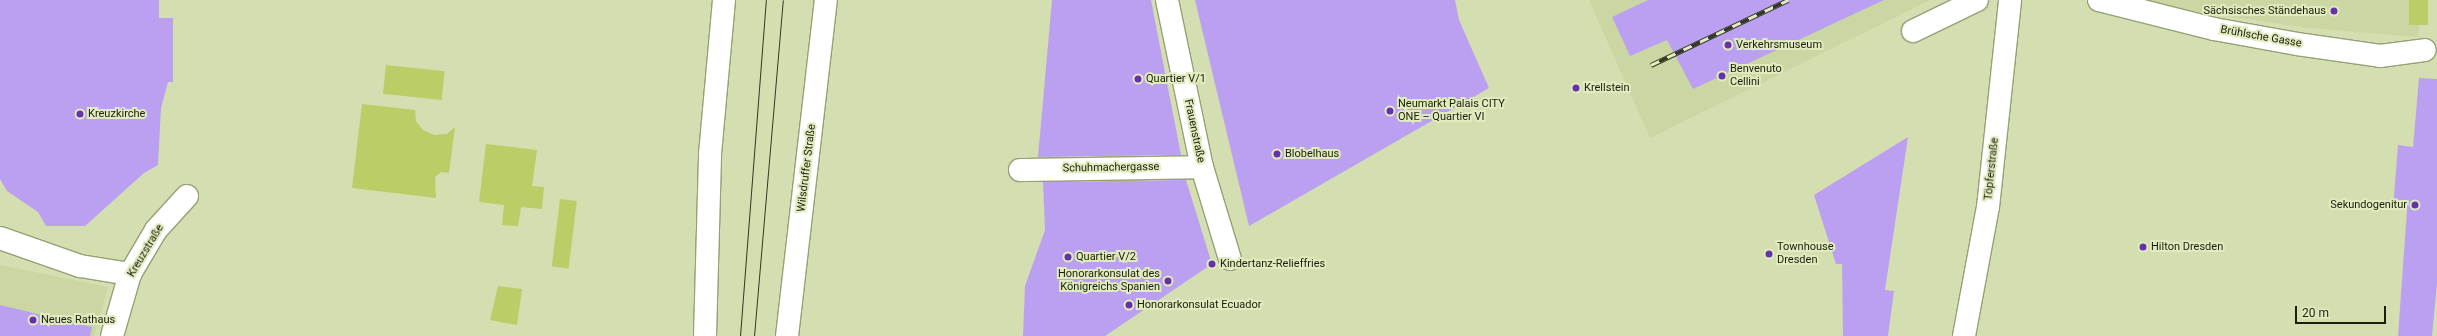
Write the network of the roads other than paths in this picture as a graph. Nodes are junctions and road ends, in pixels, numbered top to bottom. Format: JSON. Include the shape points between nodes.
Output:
{"nodes":[{"id":1,"x":724,"y":0,"type":"edge"},
{"id":2,"x":826,"y":0,"type":"edge"},
{"id":3,"x":1167,"y":0,"type":"edge"},
{"id":4,"x":1977,"y":0,"type":"edge"},
{"id":5,"x":2010,"y":0,"type":"edge"},
{"id":6,"x":2099,"y":0,"type":"edge"},
{"id":7,"x":1913,"y":31,"type":"dead end"},
{"id":8,"x":2425,"y":50,"type":"dead end"},
{"id":9,"x":1202,"y":167,"type":"junction"},
{"id":10,"x":1020,"y":170,"type":"dead end"},
{"id":11,"x":187,"y":196,"type":"dead end"},
{"id":12,"x":0,"y":238,"type":"edge"},
{"id":13,"x":1230,"y":259,"type":"dead end"},
{"id":14,"x":130,"y":274,"type":"junction"},
{"id":15,"x":112,"y":336,"type":"edge"},
{"id":16,"x":705,"y":336,"type":"edge"},
{"id":17,"x":787,"y":336,"type":"edge"},
{"id":18,"x":1964,"y":336,"type":"edge"}],
"edges":[{"from":1,"to":16,"type":"street","via":[[710,154]]},
{"from":2,"to":17,"type":"street","name":"Wilsdruffer Straße"},
{"from":3,"to":9,"type":"street","name":"Frauenstraße"},
{"from":4,"to":7,"type":"street"},
{"from":5,"to":18,"type":"street","name":"Töpferstraße","via":[[1988,207]]},
{"from":6,"to":8,"type":"street","name":"Brühlsche Gasse","via":[[2214,29],[2297,44],[2380,56]]},
{"from":9,"to":10,"type":"street","name":"Schuhmachergasse"},
{"from":9,"to":13,"type":"street","name":"Frauenstraße"},
{"from":11,"to":14,"type":"street","name":"Kreuzstraße","via":[[156,230]]},
{"from":12,"to":14,"type":"street","via":[[80,266]]},
{"from":14,"to":15,"type":"street","name":"Kreuzstraße"}]}
